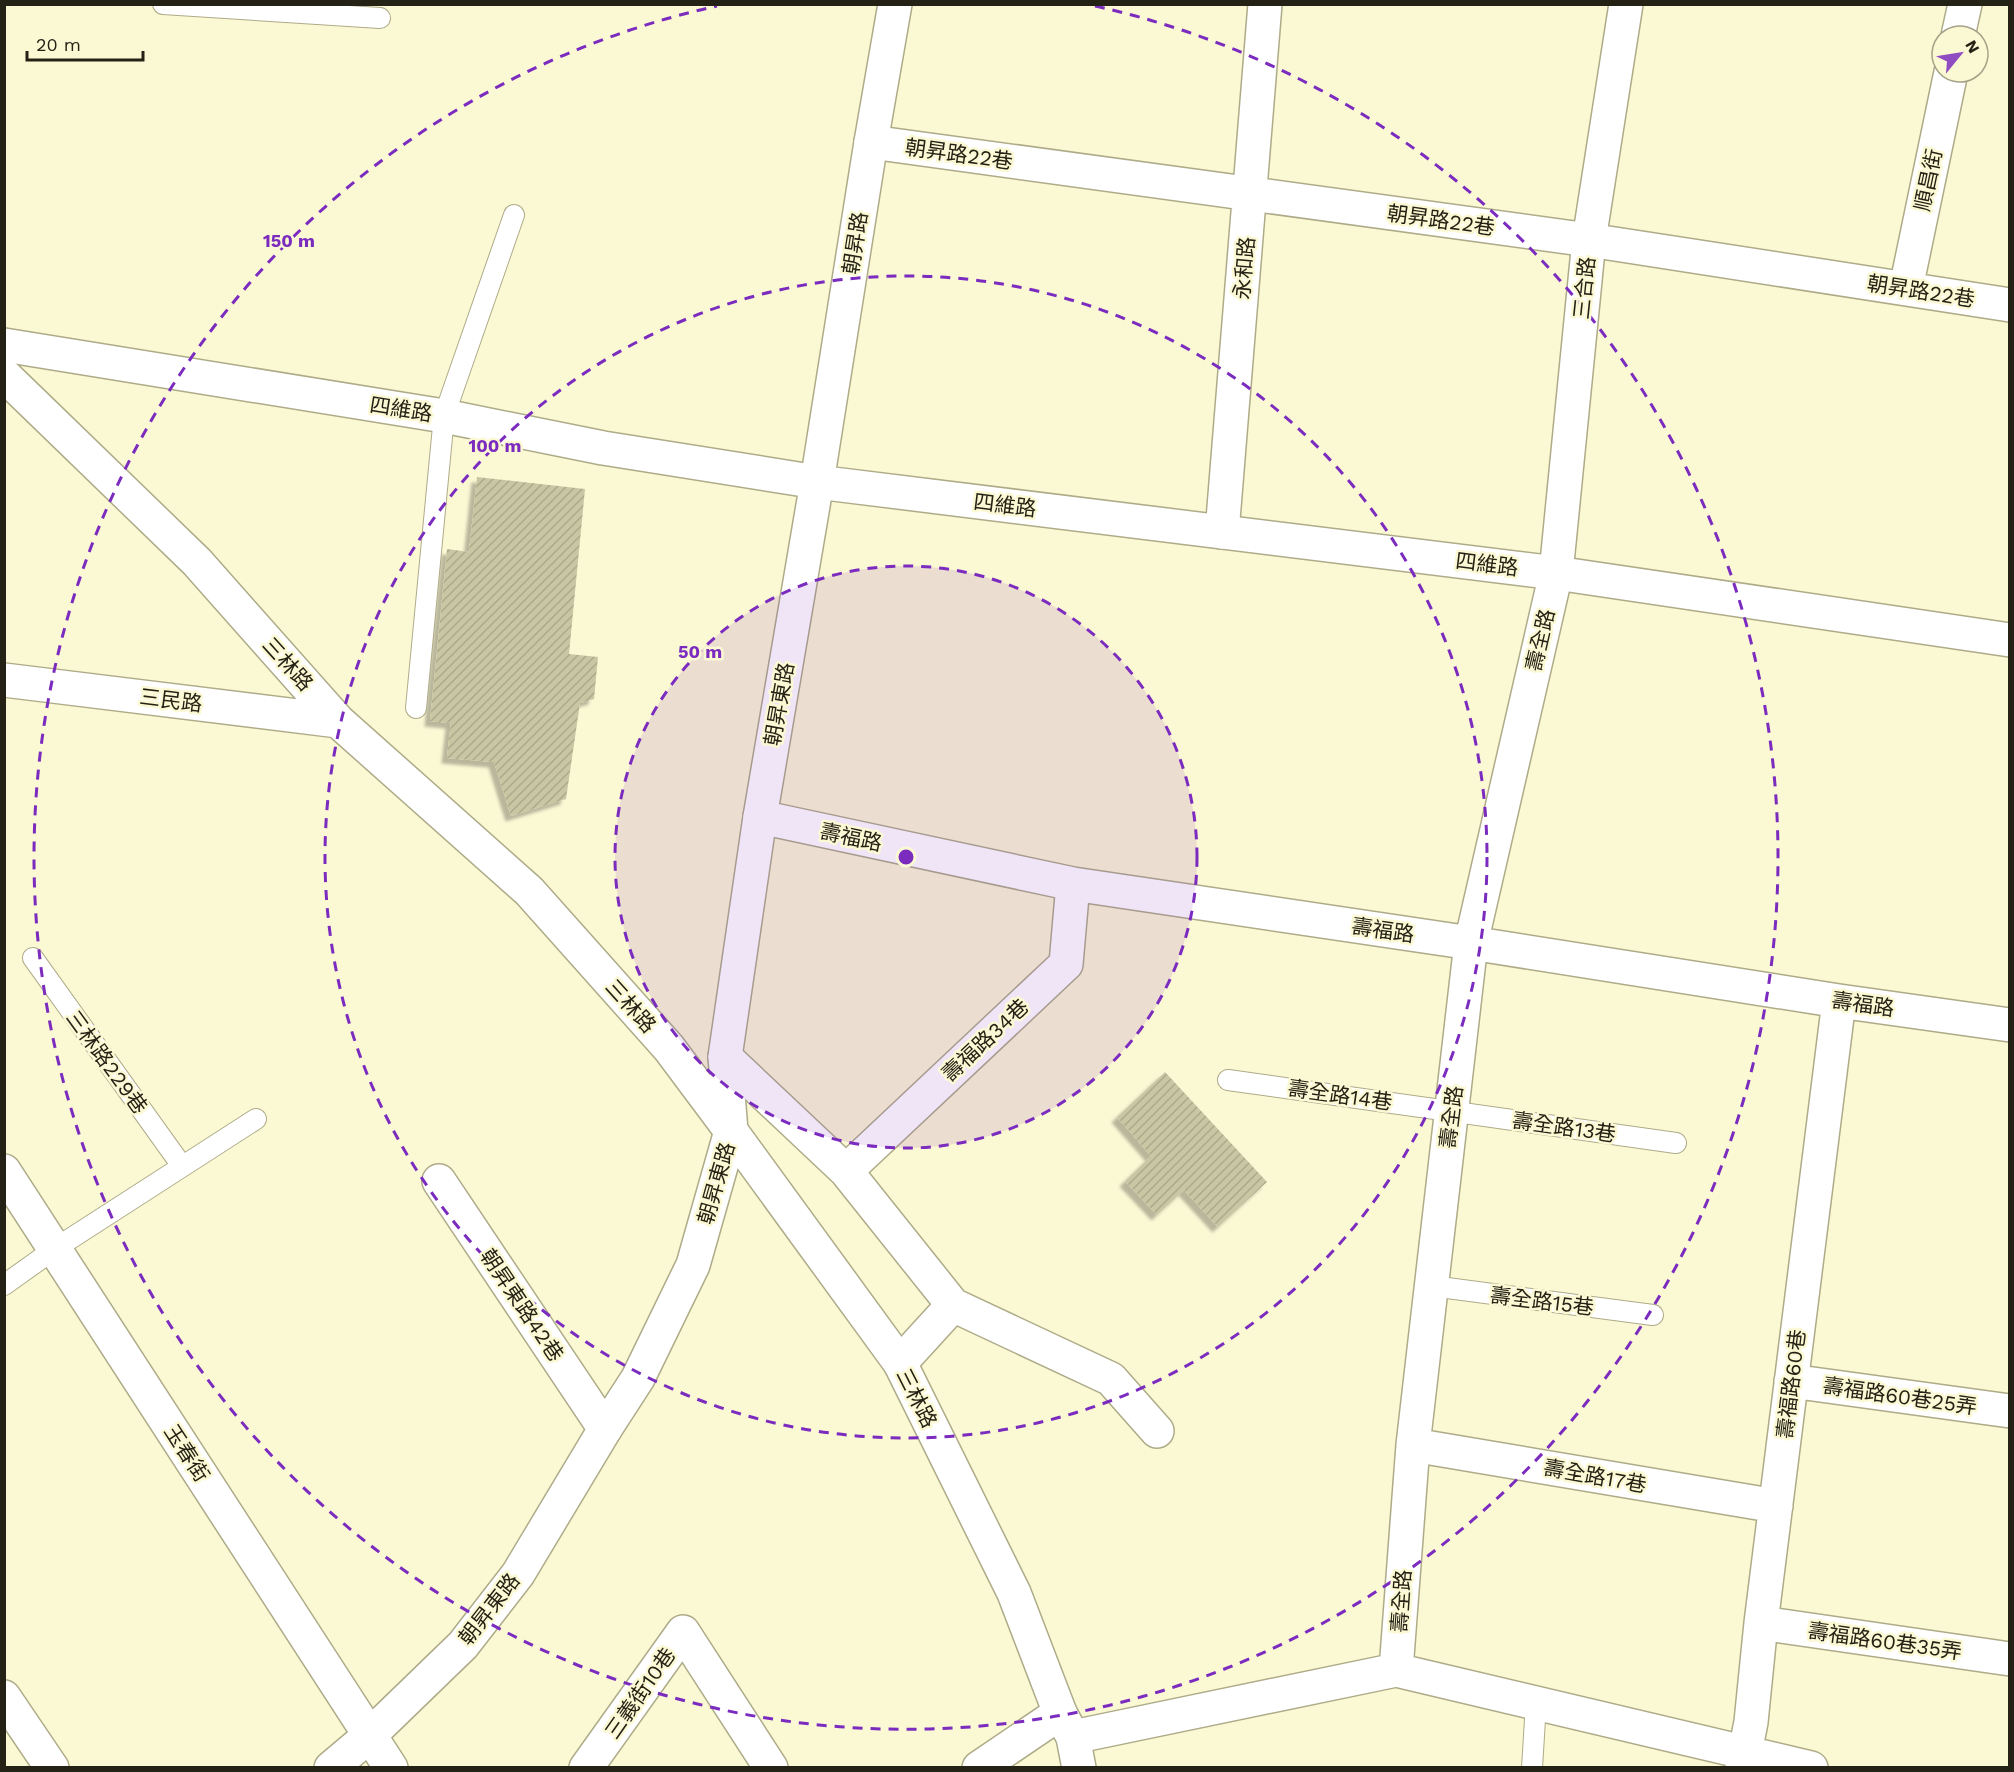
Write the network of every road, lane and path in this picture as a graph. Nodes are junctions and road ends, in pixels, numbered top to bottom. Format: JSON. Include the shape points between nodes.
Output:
{"nodes":[{"id":1,"x":163,"y":4,"type":"edge"},
{"id":2,"x":895,"y":4,"type":"edge"},
{"id":3,"x":1265,"y":4,"type":"edge"},
{"id":4,"x":1626,"y":4,"type":"edge"},
{"id":5,"x":1965,"y":4,"type":"edge"},
{"id":6,"x":380,"y":18,"type":"dead end"},
{"id":7,"x":1961,"y":24,"type":"edge"},
{"id":8,"x":1948,"y":84,"type":"edge"},
{"id":9,"x":871,"y":142,"type":"junction"},
{"id":10,"x":1250,"y":194,"type":"junction"},
{"id":11,"x":514,"y":215,"type":"dead end"},
{"id":12,"x":1589,"y":240,"type":"junction"},
{"id":13,"x":1906,"y":288,"type":"junction"},
{"id":14,"x":2010,"y":305,"type":"edge"},
{"id":15,"x":4,"y":345,"type":"edge"},
{"id":16,"x":4,"y":375,"type":"edge"},
{"id":17,"x":444,"y":416,"type":"junction"},
{"id":18,"x":817,"y":482,"type":"junction"},
{"id":19,"x":1222,"y":532,"type":"junction"},
{"id":20,"x":1556,"y":573,"type":"junction"},
{"id":21,"x":2010,"y":640,"type":"edge"},
{"id":22,"x":4,"y":680,"type":"edge"},
{"id":23,"x":416,"y":708,"type":"dead end"},
{"id":24,"x":338,"y":721,"type":"junction"},
{"id":25,"x":760,"y":818,"type":"junction"},
{"id":26,"x":1073,"y":884,"type":"junction"},
{"id":27,"x":1471,"y":943,"type":"junction"},
{"id":28,"x":33,"y":958,"type":"dead end"},
{"id":29,"x":1839,"y":1001,"type":"junction"},
{"id":30,"x":2010,"y":1025,"type":"edge"},
{"id":31,"x":726,"y":1057,"type":"junction"},
{"id":32,"x":1228,"y":1080,"type":"dead end"},
{"id":33,"x":1452,"y":1111,"type":"junction"},
{"id":34,"x":256,"y":1119,"type":"dead end"},
{"id":35,"x":731,"y":1131,"type":"junction"},
{"id":36,"x":1676,"y":1143,"type":"dead end"},
{"id":37,"x":182,"y":1166,"type":"junction"},
{"id":38,"x":4,"y":1171,"type":"edge"},
{"id":39,"x":846,"y":1171,"type":"junction"},
{"id":40,"x":439,"y":1181,"type":"dead end"},
{"id":41,"x":56,"y":1248,"type":"junction"},
{"id":42,"x":4,"y":1285,"type":"edge"},
{"id":43,"x":1432,"y":1286,"type":"junction"},
{"id":44,"x":953,"y":1305,"type":"junction"},
{"id":45,"x":1653,"y":1315,"type":"dead end"},
{"id":46,"x":900,"y":1363,"type":"junction"},
{"id":47,"x":1791,"y":1381,"type":"junction"},
{"id":48,"x":2010,"y":1411,"type":"edge"},
{"id":49,"x":605,"y":1429,"type":"junction"},
{"id":50,"x":1157,"y":1431,"type":"dead end"},
{"id":51,"x":1413,"y":1445,"type":"junction"},
{"id":52,"x":1776,"y":1506,"type":"junction"},
{"id":53,"x":1761,"y":1623,"type":"junction"},
{"id":54,"x":2010,"y":1659,"type":"edge"},
{"id":55,"x":1396,"y":1670,"type":"junction"},
{"id":56,"x":4,"y":1697,"type":"edge"},
{"id":57,"x":1536,"y":1703,"type":"junction"},
{"id":58,"x":369,"y":1736,"type":"junction"},
{"id":59,"x":1071,"y":1739,"type":"edge"},
{"id":60,"x":1743,"y":1760,"type":"edge"},
{"id":61,"x":52,"y":1767,"type":"edge"},
{"id":62,"x":331,"y":1767,"type":"edge"},
{"id":63,"x":391,"y":1767,"type":"edge"},
{"id":64,"x":586,"y":1767,"type":"edge"},
{"id":65,"x":771,"y":1767,"type":"edge"},
{"id":66,"x":979,"y":1767,"type":"edge"},
{"id":67,"x":1532,"y":1767,"type":"edge"},
{"id":68,"x":1811,"y":1767,"type":"edge"}],
"edges":[{"from":1,"to":6,"type":"lane"},
{"from":2,"to":9,"type":"street","name":"朝昇路"},
{"from":3,"to":10,"type":"street","name":"永和路"},
{"from":4,"to":12,"type":"street","name":"三合路"},
{"from":5,"to":7,"type":"street"},
{"from":8,"to":13,"type":"street","name":"順昌街"},
{"from":9,"to":10,"type":"street","name":"朝昇路22巷"},
{"from":9,"to":18,"type":"street","name":"朝昇路"},
{"from":10,"to":12,"type":"street","name":"朝昇路22巷"},
{"from":10,"to":19,"type":"street","name":"永和路"},
{"from":11,"to":17,"type":"lane"},
{"from":12,"to":13,"type":"street","name":"朝昇路22巷"},
{"from":12,"to":20,"type":"street","name":"三合路"},
{"from":13,"to":14,"type":"street","name":"朝昇路22巷"},
{"from":15,"to":17,"type":"street","name":"四維路"},
{"from":16,"to":24,"type":"street","name":"三林路","via":[[197,562]]},
{"from":17,"to":18,"type":"street","name":"四維路","via":[[603,448]]},
{"from":17,"to":23,"type":"lane"},
{"from":18,"to":19,"type":"street","name":"四維路"},
{"from":18,"to":25,"type":"street","name":"朝昇東路"},
{"from":19,"to":20,"type":"street","name":"四維路"},
{"from":20,"to":21,"type":"street","name":"四維路"},
{"from":20,"to":27,"type":"street","name":"壽全路"},
{"from":22,"to":24,"type":"street","name":"三民路"},
{"from":24,"to":35,"type":"street","name":"三林路","via":[[529,891],[669,1048]]},
{"from":25,"to":26,"type":"street","name":"壽福路"},
{"from":25,"to":31,"type":"street","name":"朝昇東路"},
{"from":26,"to":27,"type":"street","name":"壽福路"},
{"from":26,"to":39,"type":"street","name":"壽福路34巷","via":[[1066,964]]},
{"from":27,"to":29,"type":"street","name":"壽福路"},
{"from":27,"to":33,"type":"street","name":"壽全路"},
{"from":28,"to":37,"type":"lane","name":"三林路229巷"},
{"from":29,"to":30,"type":"street","name":"壽福路"},
{"from":29,"to":47,"type":"street","name":"壽福路60巷"},
{"from":31,"to":35,"type":"street","name":"朝昇東路"},
{"from":31,"to":39,"type":"street"},
{"from":32,"to":33,"type":"lane","name":"壽全路14巷"},
{"from":33,"to":36,"type":"lane","name":"壽全路13巷"},
{"from":33,"to":43,"type":"street","name":"壽全路"},
{"from":34,"to":37,"type":"lane"},
{"from":35,"to":46,"type":"street","name":"三林路"},
{"from":35,"to":49,"type":"street","name":"朝昇東路","via":[[693,1265],[638,1378]]},
{"from":37,"to":41,"type":"lane"},
{"from":38,"to":41,"type":"street","name":"玉春街"},
{"from":39,"to":44,"type":"street"},
{"from":40,"to":49,"type":"street","name":"朝昇東路42巷"},
{"from":41,"to":42,"type":"lane"},
{"from":41,"to":58,"type":"street","name":"玉春街"},
{"from":43,"to":45,"type":"lane","name":"壽全路15巷"},
{"from":43,"to":51,"type":"street","name":"壽全路"},
{"from":44,"to":46,"type":"street"},
{"from":44,"to":50,"type":"street","via":[[1111,1379]]},
{"from":46,"to":59,"type":"street","name":"三林路","via":[[1014,1593]]},
{"from":47,"to":48,"type":"street","name":"壽福路60巷25弄"},
{"from":47,"to":52,"type":"street","name":"壽福路60巷"},
{"from":49,"to":58,"type":"street","name":"朝昇東路","via":[[518,1574],[477,1628]]},
{"from":51,"to":52,"type":"street","name":"壽全路17巷"},
{"from":51,"to":55,"type":"street","name":"壽全路"},
{"from":52,"to":53,"type":"street","name":"壽福路60巷"},
{"from":53,"to":54,"type":"street","name":"壽福路60巷35弄"},
{"from":53,"to":60,"type":"street","name":"壽福路60巷"},
{"from":55,"to":57,"type":"street"},
{"from":55,"to":59,"type":"street"},
{"from":56,"to":61,"type":"street"},
{"from":57,"to":60,"type":"street"},
{"from":57,"to":67,"type":"lane"},
{"from":58,"to":62,"type":"street","name":"朝昇東路"},
{"from":58,"to":63,"type":"street","name":"玉春街"},
{"from":59,"to":66,"type":"street"},
{"from":60,"to":68,"type":"street"},
{"from":64,"to":65,"type":"street","name":"三義街10巷","via":[[682,1632]]}]}
